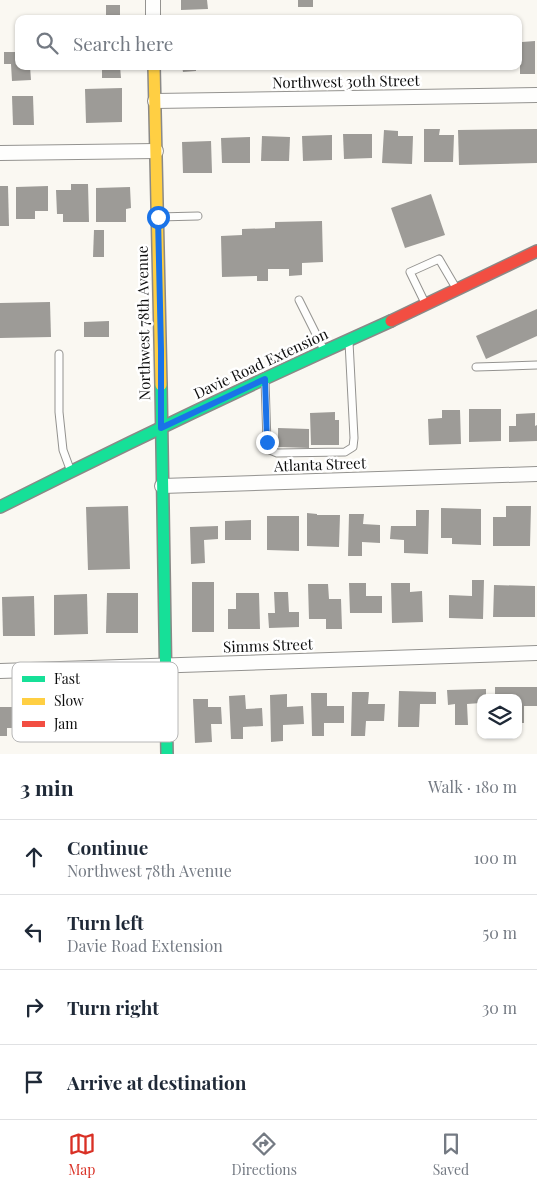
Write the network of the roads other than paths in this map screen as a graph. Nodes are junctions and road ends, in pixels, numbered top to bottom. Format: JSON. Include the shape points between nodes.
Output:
{"nodes":[{"id":1,"x":153,"y":0,"type":"edge"},
{"id":2,"x":153,"y":15,"type":"edge"},
{"id":3,"x":154,"y":70,"type":"edge"},
{"id":4,"x":537,"y":95,"type":"edge"},
{"id":5,"x":155,"y":101,"type":"junction"},
{"id":6,"x":156,"y":151,"type":"junction"},
{"id":7,"x":0,"y":153,"type":"edge"},
{"id":8,"x":198,"y":216,"type":"dead end"},
{"id":9,"x":158,"y":217,"type":"junction"},
{"id":10,"x":537,"y":251,"type":"edge"},
{"id":11,"x":457,"y":291,"type":"junction"},
{"id":12,"x":299,"y":300,"type":"dead end"},
{"id":13,"x":426,"y":305,"type":"junction"},
{"id":14,"x":349,"y":340,"type":"junction"},
{"id":15,"x":324,"y":350,"type":"junction"},
{"id":16,"x":59,"y":354,"type":"dead end"},
{"id":17,"x":537,"y":365,"type":"edge"},
{"id":18,"x":476,"y":367,"type":"dead end"},
{"id":19,"x":265,"y":379,"type":"junction"},
{"id":20,"x":161,"y":428,"type":"junction"},
{"id":21,"x":71,"y":471,"type":"junction"},
{"id":22,"x":537,"y":474,"type":"edge"},
{"id":23,"x":162,"y":486,"type":"junction"},
{"id":24,"x":0,"y":507,"type":"edge"},
{"id":25,"x":537,"y":653,"type":"edge"},
{"id":26,"x":166,"y":662,"type":"edge"},
{"id":27,"x":178,"y":666,"type":"edge"}],
"edges":[{"from":1,"to":2,"type":"street"},
{"from":3,"to":5,"type":"street","name":"Northwest 78th Avenue"},
{"from":4,"to":5,"type":"street","name":"Northwest 30th Street"},
{"from":5,"to":6,"type":"street","name":"Northwest 78th Avenue"},
{"from":6,"to":7,"type":"street"},
{"from":6,"to":9,"type":"street","name":"Northwest 78th Avenue"},
{"from":8,"to":9,"type":"lane"},
{"from":9,"to":20,"type":"street","name":"Northwest 78th Avenue"},
{"from":10,"to":11,"type":"street","name":"Davie Road Extension"},
{"from":11,"to":13,"type":"street","name":"Davie Road Extension"},
{"from":11,"to":13,"type":"lane","via":[[439,259],[410,272]]},
{"from":12,"to":15,"type":"lane"},
{"from":13,"to":14,"type":"street","name":"Davie Road Extension"},
{"from":14,"to":15,"type":"street","name":"Davie Road Extension"},
{"from":14,"to":19,"type":"lane","via":[[354,438],[353,447],[345,452],[276,453],[270,450]]},
{"from":15,"to":19,"type":"street","name":"Davie Road Extension"},
{"from":16,"to":21,"type":"lane","via":[[59,412],[63,450]]},
{"from":17,"to":18,"type":"lane"},
{"from":19,"to":20,"type":"street","name":"Davie Road Extension"},
{"from":20,"to":21,"type":"street","name":"Davie Road Extension"},
{"from":20,"to":23,"type":"street"},
{"from":21,"to":24,"type":"street","name":"Davie Road Extension"},
{"from":22,"to":23,"type":"street","name":"Atlanta Street"},
{"from":23,"to":26,"type":"street"},
{"from":25,"to":27,"type":"street","name":"Simms Street"}]}
